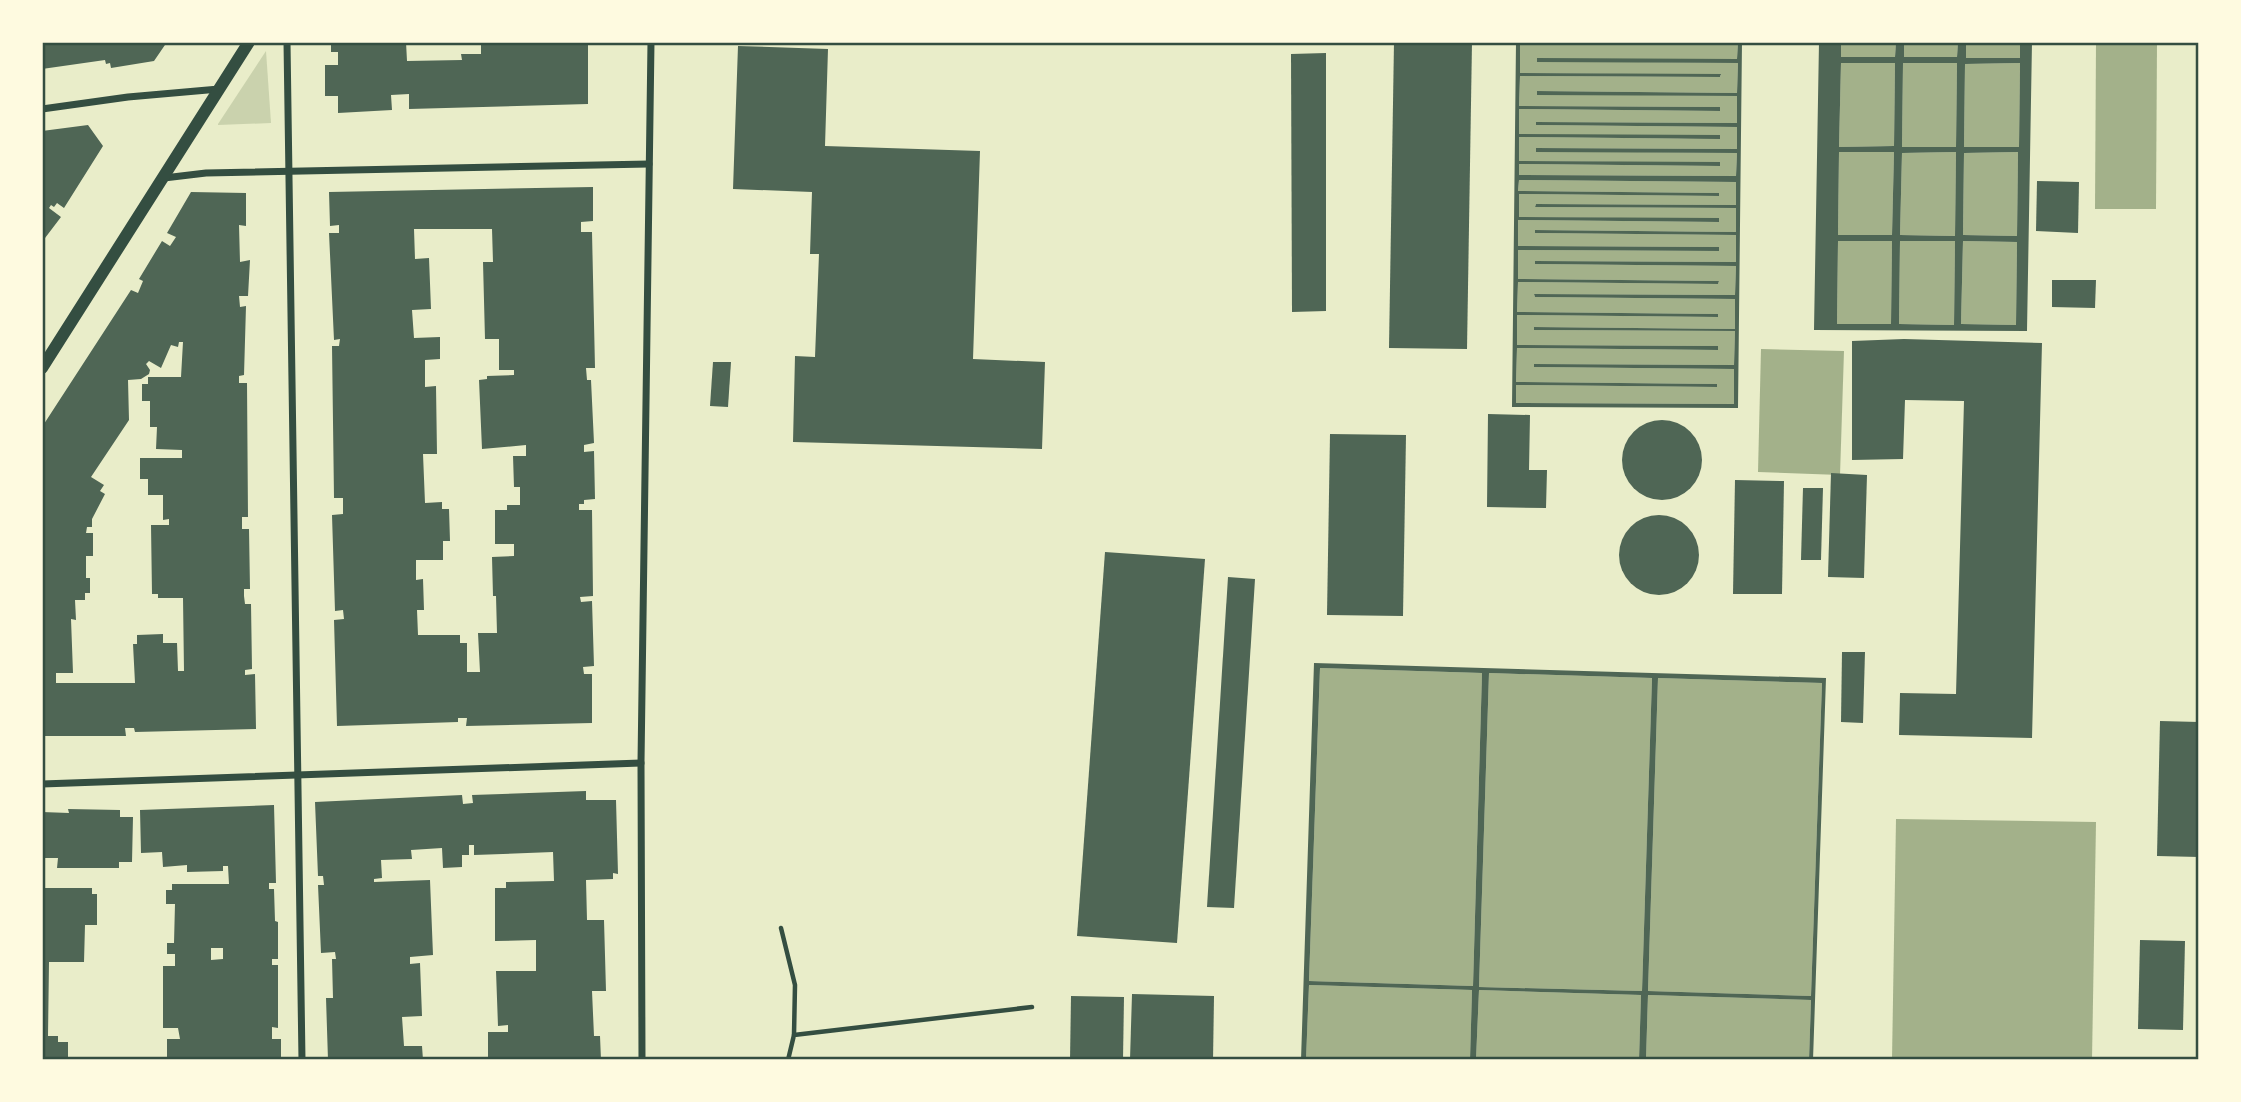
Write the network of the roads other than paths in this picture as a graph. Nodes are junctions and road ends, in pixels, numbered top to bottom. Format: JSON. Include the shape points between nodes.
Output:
{"nodes":[{"id":1,"x":249,"y":42,"type":"edge"},
{"id":2,"x":287,"y":42,"type":"edge"},
{"id":3,"x":651,"y":42,"type":"edge"},
{"id":4,"x":219,"y":89,"type":"junction"},
{"id":5,"x":42,"y":109,"type":"edge"},
{"id":6,"x":649,"y":164,"type":"junction"},
{"id":7,"x":289,"y":172,"type":"junction"},
{"id":8,"x":162,"y":178,"type":"junction"},
{"id":9,"x":42,"y":367,"type":"edge"},
{"id":10,"x":640,"y":764,"type":"junction"},
{"id":11,"x":298,"y":775,"type":"junction"},
{"id":12,"x":42,"y":784,"type":"edge"},
{"id":13,"x":302,"y":1060,"type":"edge"},
{"id":14,"x":642,"y":1060,"type":"edge"}],
"edges":[{"from":1,"to":4,"type":"street"},
{"from":2,"to":7,"type":"street"},
{"from":3,"to":6,"type":"street"},
{"from":4,"to":5,"type":"street"},
{"from":4,"to":8,"type":"street"},
{"from":6,"to":7,"type":"street"},
{"from":6,"to":10,"type":"street"},
{"from":7,"to":8,"type":"street"},
{"from":7,"to":11,"type":"street"},
{"from":8,"to":9,"type":"street"},
{"from":10,"to":11,"type":"street"},
{"from":10,"to":14,"type":"street"},
{"from":11,"to":12,"type":"street"},
{"from":11,"to":13,"type":"street"}]}
